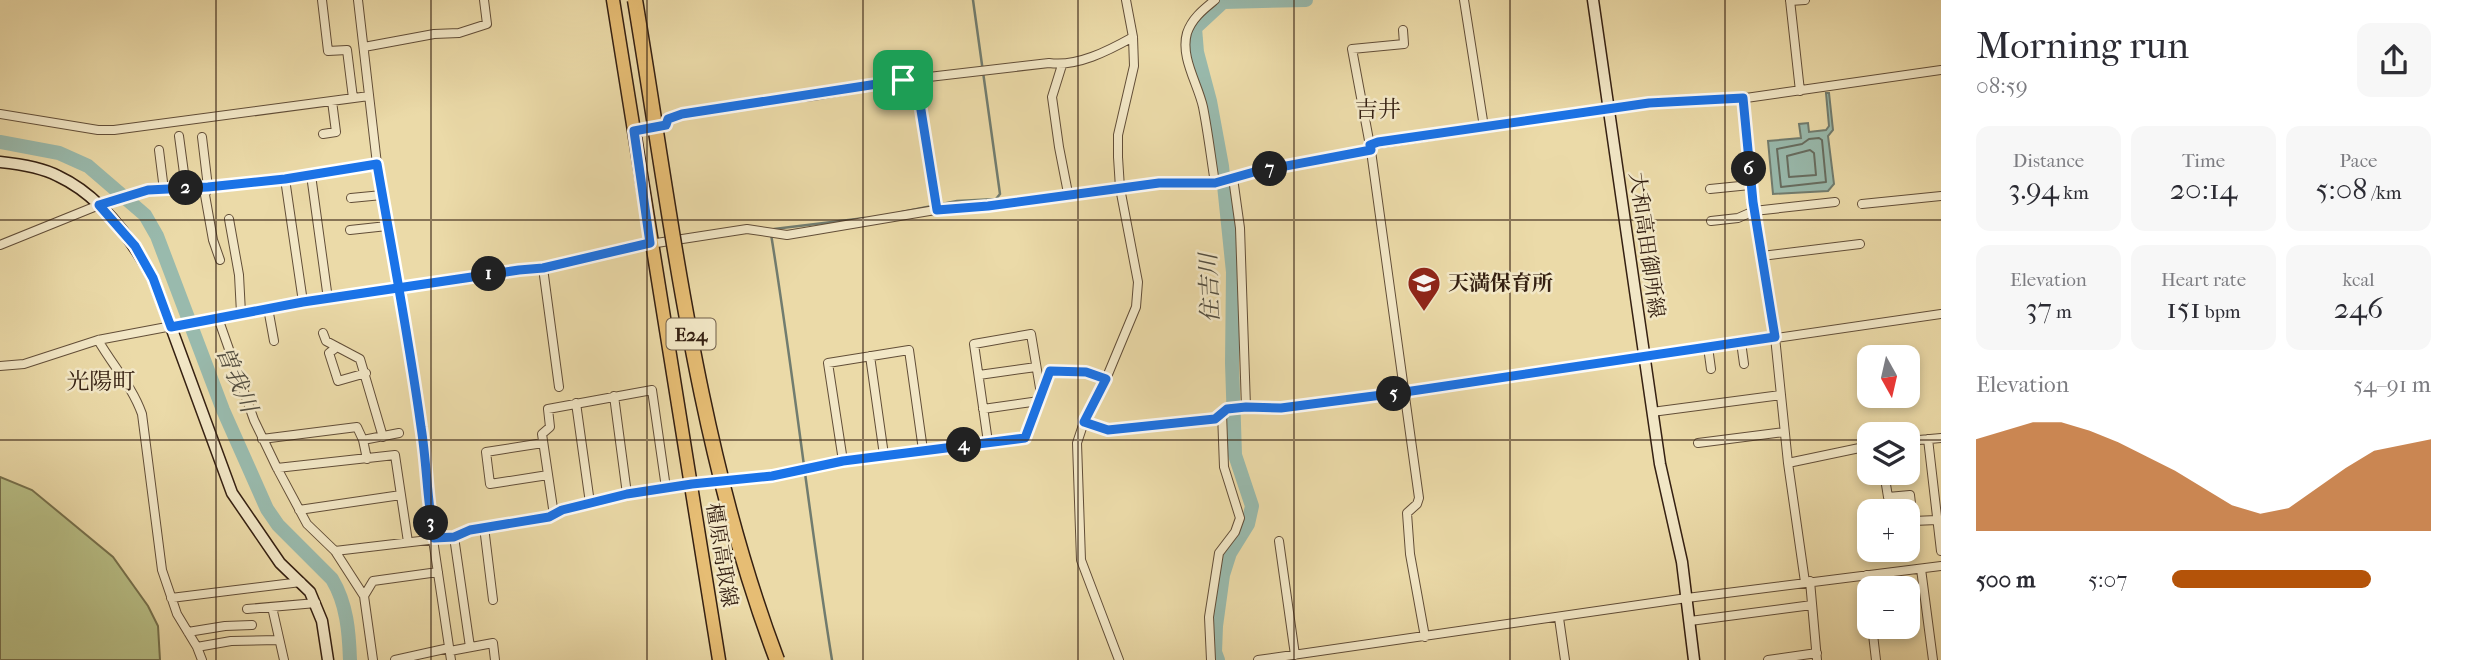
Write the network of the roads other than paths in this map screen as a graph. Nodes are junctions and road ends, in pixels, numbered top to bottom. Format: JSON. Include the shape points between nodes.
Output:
{"nodes":[{"id":1,"x":322,"y":0,"type":"edge"},
{"id":2,"x":358,"y":0,"type":"edge"},
{"id":3,"x":484,"y":0,"type":"edge"},
{"id":4,"x":613,"y":0,"type":"edge"},
{"id":5,"x":635,"y":0,"type":"edge"},
{"id":6,"x":1126,"y":0,"type":"edge"},
{"id":7,"x":1216,"y":0,"type":"edge"},
{"id":8,"x":1464,"y":0,"type":"edge"},
{"id":9,"x":1593,"y":0,"type":"edge"},
{"id":10,"x":1805,"y":0,"type":"edge"},
{"id":11,"x":1790,"y":1,"type":"edge"},
{"id":12,"x":1403,"y":30,"type":"dead end"},
{"id":13,"x":1133,"y":37,"type":"junction"},
{"id":14,"x":363,"y":47,"type":"junction"},
{"id":15,"x":1062,"y":65,"type":"junction"},
{"id":16,"x":1941,"y":70,"type":"edge"},
{"id":17,"x":916,"y":79,"type":"junction"},
{"id":18,"x":1800,"y":91,"type":"junction"},
{"id":19,"x":369,"y":96,"type":"junction"},
{"id":20,"x":1743,"y":98,"type":"junction"},
{"id":21,"x":353,"y":99,"type":"junction"},
{"id":22,"x":332,"y":101,"type":"junction"},
{"id":23,"x":1608,"y":109,"type":"junction"},
{"id":24,"x":0,"y":114,"type":"edge"},
{"id":25,"x":1484,"y":127,"type":"junction"},
{"id":26,"x":634,"y":131,"type":"junction"},
{"id":27,"x":323,"y":134,"type":"dead end"},
{"id":28,"x":179,"y":136,"type":"dead end"},
{"id":29,"x":202,"y":138,"type":"dead end"},
{"id":30,"x":1370,"y":148,"type":"junction"},
{"id":31,"x":159,"y":150,"type":"dead end"},
{"id":32,"x":0,"y":162,"type":"edge"},
{"id":33,"x":377,"y":164,"type":"junction"},
{"id":34,"x":310,"y":175,"type":"junction"},
{"id":35,"x":1233,"y":178,"type":"junction"},
{"id":36,"x":285,"y":179,"type":"junction"},
{"id":37,"x":1215,"y":183,"type":"junction"},
{"id":38,"x":1751,"y":185,"type":"junction"},
{"id":39,"x":208,"y":187,"type":"junction"},
{"id":40,"x":186,"y":188,"type":"junction"},
{"id":41,"x":1120,"y":188,"type":"junction"},
{"id":42,"x":164,"y":190,"type":"junction"},
{"id":43,"x":1710,"y":190,"type":"dead end"},
{"id":44,"x":1068,"y":193,"type":"junction"},
{"id":45,"x":382,"y":195,"type":"junction"},
{"id":46,"x":1941,"y":196,"type":"edge"},
{"id":47,"x":351,"y":198,"type":"dead end"},
{"id":48,"x":1835,"y":202,"type":"dead end"},
{"id":49,"x":102,"y":204,"type":"junction"},
{"id":50,"x":1862,"y":204,"type":"dead end"},
{"id":51,"x":936,"y":206,"type":"junction"},
{"id":52,"x":1754,"y":211,"type":"junction"},
{"id":53,"x":229,"y":219,"type":"dead end"},
{"id":54,"x":1712,"y":221,"type":"dead end"},
{"id":55,"x":387,"y":226,"type":"junction"},
{"id":56,"x":351,"y":230,"type":"dead end"},
{"id":57,"x":650,"y":243,"type":"junction"},
{"id":58,"x":1860,"y":244,"type":"dead end"},
{"id":59,"x":0,"y":245,"type":"edge"},
{"id":60,"x":1762,"y":256,"type":"junction"},
{"id":61,"x":220,"y":260,"type":"dead end"},
{"id":62,"x":543,"y":268,"type":"junction"},
{"id":63,"x":398,"y":289,"type":"junction"},
{"id":64,"x":328,"y":299,"type":"junction"},
{"id":65,"x":303,"y":302,"type":"junction"},
{"id":66,"x":268,"y":308,"type":"junction"},
{"id":67,"x":241,"y":313,"type":"junction"},
{"id":68,"x":1941,"y":314,"type":"edge"},
{"id":69,"x":216,"y":318,"type":"junction"},
{"id":70,"x":173,"y":326,"type":"junction"},
{"id":71,"x":323,"y":333,"type":"dead end"},
{"id":72,"x":1775,"y":337,"type":"junction"},
{"id":73,"x":97,"y":341,"type":"junction"},
{"id":74,"x":274,"y":341,"type":"dead end"},
{"id":75,"x":1741,"y":342,"type":"junction"},
{"id":76,"x":337,"y":347,"type":"junction"},
{"id":77,"x":1708,"y":347,"type":"junction"},
{"id":78,"x":870,"y":356,"type":"junction"},
{"id":79,"x":1644,"y":356,"type":"junction"},
{"id":80,"x":1744,"y":364,"type":"dead end"},
{"id":81,"x":0,"y":365,"type":"edge"},
{"id":82,"x":1036,"y":367,"type":"junction"},
{"id":83,"x":1711,"y":369,"type":"dead end"},
{"id":84,"x":366,"y":373,"type":"junction"},
{"id":85,"x":979,"y":375,"type":"junction"},
{"id":86,"x":1106,"y":379,"type":"junction"},
{"id":87,"x":559,"y":387,"type":"dead end"},
{"id":88,"x":1405,"y":392,"type":"junction"},
{"id":89,"x":1781,"y":395,"type":"junction"},
{"id":90,"x":614,"y":396,"type":"junction"},
{"id":91,"x":1040,"y":398,"type":"junction"},
{"id":92,"x":576,"y":403,"type":"junction"},
{"id":93,"x":1246,"y":407,"type":"junction"},
{"id":94,"x":983,"y":409,"type":"junction"},
{"id":95,"x":1652,"y":412,"type":"junction"},
{"id":96,"x":1222,"y":413,"type":"junction"},
{"id":97,"x":1084,"y":422,"type":"junction"},
{"id":98,"x":1784,"y":432,"type":"junction"},
{"id":99,"x":399,"y":433,"type":"dead end"},
{"id":100,"x":383,"y":437,"type":"junction"},
{"id":101,"x":1941,"y":438,"type":"edge"},
{"id":102,"x":262,"y":439,"type":"junction"},
{"id":103,"x":1928,"y":439,"type":"junction"},
{"id":104,"x":363,"y":440,"type":"junction"},
{"id":105,"x":1920,"y":440,"type":"edge"},
{"id":106,"x":988,"y":442,"type":"junction"},
{"id":107,"x":543,"y":443,"type":"junction"},
{"id":108,"x":1698,"y":443,"type":"dead end"},
{"id":109,"x":1857,"y":449,"type":"edge"},
{"id":110,"x":923,"y":450,"type":"junction"},
{"id":111,"x":884,"y":455,"type":"junction"},
{"id":112,"x":367,"y":458,"type":"junction"},
{"id":113,"x":843,"y":461,"type":"junction"},
{"id":114,"x":1788,"y":463,"type":"junction"},
{"id":115,"x":277,"y":468,"type":"junction"},
{"id":116,"x":548,"y":475,"type":"junction"},
{"id":117,"x":692,"y":484,"type":"junction"},
{"id":118,"x":1886,"y":485,"type":"edge"},
{"id":119,"x":666,"y":488,"type":"junction"},
{"id":120,"x":627,"y":494,"type":"junction"},
{"id":121,"x":401,"y":495,"type":"junction"},
{"id":122,"x":590,"y":503,"type":"junction"},
{"id":123,"x":299,"y":510,"type":"junction"},
{"id":124,"x":554,"y":515,"type":"junction"},
{"id":125,"x":1938,"y":519,"type":"edge"},
{"id":126,"x":484,"y":527,"type":"junction"},
{"id":127,"x":454,"y":537,"type":"junction"},
{"id":128,"x":434,"y":538,"type":"junction"},
{"id":129,"x":1279,"y":541,"type":"dead end"},
{"id":130,"x":408,"y":542,"type":"junction"},
{"id":131,"x":335,"y":551,"type":"junction"},
{"id":132,"x":1941,"y":551,"type":"edge"},
{"id":133,"x":1941,"y":566,"type":"edge"},
{"id":134,"x":1921,"y":569,"type":"junction"},
{"id":135,"x":438,"y":572,"type":"junction"},
{"id":136,"x":1867,"y":575,"type":"joint"},
{"id":137,"x":1808,"y":581,"type":"junction"},
{"id":138,"x":302,"y":582,"type":"junction"},
{"id":139,"x":364,"y":596,"type":"junction"},
{"id":140,"x":171,"y":598,"type":"junction"},
{"id":141,"x":1687,"y":598,"type":"junction"},
{"id":142,"x":493,"y":600,"type":"dead end"},
{"id":143,"x":316,"y":603,"type":"junction"},
{"id":144,"x":1812,"y":605,"type":"junction"},
{"id":145,"x":272,"y":607,"type":"junction"},
{"id":146,"x":247,"y":609,"type":"dead end"},
{"id":147,"x":1559,"y":618,"type":"junction"},
{"id":148,"x":1690,"y":621,"type":"junction"},
{"id":149,"x":252,"y":625,"type":"dead end"},
{"id":150,"x":188,"y":632,"type":"junction"},
{"id":151,"x":1425,"y":637,"type":"junction"},
{"id":152,"x":1874,"y":639,"type":"edge"},
{"id":153,"x":279,"y":640,"type":"junction"},
{"id":154,"x":197,"y":647,"type":"junction"},
{"id":155,"x":470,"y":647,"type":"junction"},
{"id":156,"x":450,"y":653,"type":"edge"},
{"id":157,"x":1295,"y":655,"type":"junction"},
{"id":158,"x":1817,"y":657,"type":"edge"},
{"id":159,"x":202,"y":660,"type":"edge"},
{"id":160,"x":284,"y":660,"type":"edge"},
{"id":161,"x":328,"y":660,"type":"edge"},
{"id":162,"x":373,"y":660,"type":"edge"},
{"id":163,"x":395,"y":660,"type":"edge"},
{"id":164,"x":495,"y":660,"type":"edge"},
{"id":165,"x":719,"y":660,"type":"edge"},
{"id":166,"x":777,"y":660,"type":"edge"},
{"id":167,"x":1119,"y":660,"type":"edge"},
{"id":168,"x":1211,"y":660,"type":"edge"},
{"id":169,"x":1258,"y":660,"type":"edge"},
{"id":170,"x":1564,"y":660,"type":"edge"},
{"id":171,"x":1694,"y":660,"type":"edge"},
{"id":172,"x":1768,"y":660,"type":"edge"},
{"id":173,"x":1876,"y":660,"type":"edge"},
{"id":174,"x":1933,"y":660,"type":"edge"}],
"edges":[{"from":1,"to":21,"type":"street","via":[[328,51],[347,50]]},
{"from":2,"to":14,"type":"street"},
{"from":3,"to":14,"type":"street","via":[[487,24],[459,33]]},
{"from":4,"to":26,"type":"main road","name":"橿原高取線"},
{"from":5,"to":166,"type":"highway","number":"E24","bridge":true,"via":[[709,429],[733,529]]},
{"from":6,"to":13,"type":"street"},
{"from":7,"to":37,"type":"street","via":[[1195,16],[1185,41],[1202,103]]},
{"from":8,"to":25,"type":"street"},
{"from":9,"to":23,"type":"main road","name":"大和高田御所線"},
{"from":10,"to":11,"type":"street"},
{"from":11,"to":18,"type":"street"},
{"from":12,"to":30,"type":"street","via":[[1404,44],[1352,49]]},
{"from":13,"to":15,"type":"street","via":[[1110,50]]},
{"from":13,"to":41,"type":"street","via":[[1134,66],[1118,135]]},
{"from":14,"to":19,"type":"street"},
{"from":15,"to":17,"type":"street"},
{"from":15,"to":44,"type":"street","via":[[1052,97]]},
{"from":16,"to":18,"type":"street"},
{"from":17,"to":26,"type":"street","via":[[682,114],[668,119],[666,125]]},
{"from":17,"to":51,"type":"street"},
{"from":18,"to":20,"type":"street"},
{"from":19,"to":21,"type":"street"},
{"from":19,"to":33,"type":"street"},
{"from":20,"to":23,"type":"street"},
{"from":20,"to":38,"type":"street"},
{"from":21,"to":22,"type":"street"},
{"from":22,"to":24,"type":"street","via":[[114,130]]},
{"from":22,"to":27,"type":"street","via":[[336,132]]},
{"from":23,"to":25,"type":"street"},
{"from":23,"to":79,"type":"main road","name":"大和高田御所線"},
{"from":25,"to":30,"type":"street"},
{"from":26,"to":57,"type":"main road","name":"橿原高取線"},
{"from":28,"to":40,"type":"street"},
{"from":29,"to":39,"type":"street"},
{"from":30,"to":35,"type":"street"},
{"from":30,"to":88,"type":"street"},
{"from":31,"to":42,"type":"street"},
{"from":32,"to":49,"type":"main road","via":[[58,176]]},
{"from":33,"to":34,"type":"street"},
{"from":33,"to":45,"type":"street"},
{"from":34,"to":36,"type":"street"},
{"from":34,"to":64,"type":"street"},
{"from":35,"to":37,"type":"street"},
{"from":35,"to":93,"type":"street","via":[[1240,228]]},
{"from":36,"to":39,"type":"street"},
{"from":36,"to":65,"type":"street"},
{"from":37,"to":41,"type":"street"},
{"from":38,"to":43,"type":"street"},
{"from":38,"to":52,"type":"street"},
{"from":39,"to":40,"type":"street"},
{"from":39,"to":61,"type":"street","via":[[205,195]]},
{"from":40,"to":42,"type":"street"},
{"from":41,"to":44,"type":"street"},
{"from":41,"to":86,"type":"street","via":[[1138,282],[1136,307]]},
{"from":42,"to":49,"type":"street"},
{"from":44,"to":51,"type":"street","via":[[988,206]]},
{"from":45,"to":47,"type":"street"},
{"from":45,"to":55,"type":"street"},
{"from":46,"to":50,"type":"street"},
{"from":48,"to":52,"type":"street"},
{"from":49,"to":59,"type":"street"},
{"from":49,"to":70,"type":"main road","via":[[135,246]]},
{"from":51,"to":57,"type":"street","via":[[788,235],[747,229]]},
{"from":52,"to":54,"type":"street"},
{"from":52,"to":60,"type":"street"},
{"from":53,"to":67,"type":"street"},
{"from":55,"to":56,"type":"street"},
{"from":55,"to":63,"type":"street"},
{"from":57,"to":62,"type":"street"},
{"from":57,"to":117,"type":"main road","name":"橿原高取線"},
{"from":58,"to":60,"type":"street"},
{"from":60,"to":72,"type":"street"},
{"from":62,"to":63,"type":"street"},
{"from":62,"to":87,"type":"street"},
{"from":63,"to":64,"type":"street"},
{"from":63,"to":128,"type":"street","via":[[422,429]]},
{"from":64,"to":65,"type":"street"},
{"from":65,"to":66,"type":"street"},
{"from":66,"to":67,"type":"street"},
{"from":66,"to":74,"type":"street"},
{"from":67,"to":69,"type":"street"},
{"from":68,"to":72,"type":"street"},
{"from":69,"to":70,"type":"street"},
{"from":69,"to":102,"type":"street"},
{"from":70,"to":73,"type":"street"},
{"from":70,"to":138,"type":"main road","via":[[232,493],[280,563]]},
{"from":71,"to":76,"type":"street"},
{"from":72,"to":75,"type":"street"},
{"from":72,"to":89,"type":"street"},
{"from":73,"to":81,"type":"street","via":[[24,364]]},
{"from":73,"to":140,"type":"street","via":[[136,397],[142,414],[157,544]]},
{"from":75,"to":77,"type":"street"},
{"from":75,"to":80,"type":"street"},
{"from":76,"to":84,"type":"street","via":[[360,359]]},
{"from":76,"to":84,"type":"street","via":[[330,353],[338,382]]},
{"from":77,"to":79,"type":"street"},
{"from":77,"to":83,"type":"street"},
{"from":78,"to":110,"type":"street","via":[[909,350]]},
{"from":78,"to":111,"type":"street"},
{"from":78,"to":113,"type":"street","via":[[828,363]]},
{"from":79,"to":88,"type":"street"},
{"from":79,"to":95,"type":"main road","name":"大和高田御所線"},
{"from":82,"to":85,"type":"street"},
{"from":82,"to":85,"type":"street","via":[[1031,334],[974,344]]},
{"from":82,"to":91,"type":"street"},
{"from":84,"to":100,"type":"street"},
{"from":85,"to":94,"type":"street"},
{"from":86,"to":91,"type":"street","via":[[1086,372],[1050,371]]},
{"from":86,"to":97,"type":"street"},
{"from":88,"to":93,"type":"street","via":[[1281,408]]},
{"from":88,"to":151,"type":"street","via":[[1419,498],[1407,513],[1410,554]]},
{"from":89,"to":95,"type":"street"},
{"from":89,"to":98,"type":"street"},
{"from":90,"to":92,"type":"street"},
{"from":90,"to":119,"type":"street","via":[[652,390]]},
{"from":90,"to":120,"type":"street"},
{"from":91,"to":94,"type":"street"},
{"from":91,"to":106,"type":"street","via":[[1025,438]]},
{"from":92,"to":107,"type":"street","via":[[548,409],[550,427],[542,434]]},
{"from":92,"to":122,"type":"street"},
{"from":93,"to":96,"type":"street"},
{"from":94,"to":106,"type":"street"},
{"from":95,"to":141,"type":"main road","name":"大和高田御所線"},
{"from":96,"to":97,"type":"street","via":[[1215,419],[1108,430]]},
{"from":96,"to":168,"type":"street","via":[[1224,467],[1240,518],[1219,553],[1209,617]]},
{"from":97,"to":167,"type":"street","via":[[1077,443],[1081,560]]},
{"from":98,"to":108,"type":"street"},
{"from":98,"to":114,"type":"street"},
{"from":99,"to":100,"type":"street"},
{"from":100,"to":104,"type":"street"},
{"from":101,"to":103,"type":"street"},
{"from":102,"to":104,"type":"street","via":[[356,426]]},
{"from":102,"to":115,"type":"street"},
{"from":103,"to":105,"type":"street"},
{"from":103,"to":125,"type":"street"},
{"from":104,"to":112,"type":"street"},
{"from":106,"to":110,"type":"street"},
{"from":107,"to":116,"type":"street"},
{"from":107,"to":116,"type":"street","via":[[486,452],[490,484]]},
{"from":109,"to":114,"type":"street"},
{"from":110,"to":111,"type":"street"},
{"from":111,"to":113,"type":"street"},
{"from":112,"to":115,"type":"street"},
{"from":112,"to":121,"type":"street","via":[[395,455]]},
{"from":113,"to":117,"type":"street","via":[[772,476]]},
{"from":114,"to":137,"type":"street"},
{"from":115,"to":123,"type":"street"},
{"from":116,"to":124,"type":"street"},
{"from":117,"to":119,"type":"street"},
{"from":117,"to":165,"type":"main road","name":"橿原高取線"},
{"from":118,"to":125,"type":"street","via":[[1888,497],[1910,495],[1913,521]]},
{"from":119,"to":120,"type":"street"},
{"from":120,"to":122,"type":"street"},
{"from":121,"to":123,"type":"street"},
{"from":121,"to":130,"type":"street"},
{"from":122,"to":124,"type":"street"},
{"from":123,"to":131,"type":"street"},
{"from":124,"to":126,"type":"street"},
{"from":125,"to":132,"type":"street"},
{"from":126,"to":127,"type":"street"},
{"from":126,"to":142,"type":"street"},
{"from":127,"to":128,"type":"street"},
{"from":127,"to":155,"type":"street"},
{"from":128,"to":130,"type":"street"},
{"from":128,"to":135,"type":"street"},
{"from":129,"to":157,"type":"street"},
{"from":130,"to":131,"type":"street"},
{"from":131,"to":139,"type":"street"},
{"from":133,"to":134,"type":"street"},
{"from":134,"to":136,"type":"street"},
{"from":134,"to":174,"type":"street"},
{"from":135,"to":139,"type":"street","via":[[373,581]]},
{"from":135,"to":156,"type":"street"},
{"from":136,"to":137,"type":"street"},
{"from":137,"to":141,"type":"street"},
{"from":137,"to":144,"type":"street"},
{"from":138,"to":140,"type":"street"},
{"from":138,"to":143,"type":"main road"},
{"from":139,"to":162,"type":"street"},
{"from":140,"to":150,"type":"street"},
{"from":141,"to":147,"type":"street"},
{"from":141,"to":148,"type":"main road","name":"大和高田御所線"},
{"from":143,"to":145,"type":"street"},
{"from":143,"to":161,"type":"main road"},
{"from":144,"to":148,"type":"street"},
{"from":144,"to":158,"type":"street"},
{"from":145,"to":146,"type":"street"},
{"from":145,"to":153,"type":"street"},
{"from":147,"to":151,"type":"street"},
{"from":147,"to":170,"type":"street"},
{"from":148,"to":171,"type":"main road","name":"大和高田御所線"},
{"from":149,"to":150,"type":"street"},
{"from":150,"to":154,"type":"street"},
{"from":151,"to":157,"type":"street"},
{"from":152,"to":173,"type":"street"},
{"from":153,"to":154,"type":"street"},
{"from":153,"to":160,"type":"street"},
{"from":154,"to":159,"type":"street"},
{"from":155,"to":156,"type":"street"},
{"from":155,"to":164,"type":"street","via":[[493,643]]},
{"from":156,"to":163,"type":"street"},
{"from":157,"to":169,"type":"street"},
{"from":158,"to":172,"type":"street"}]}
